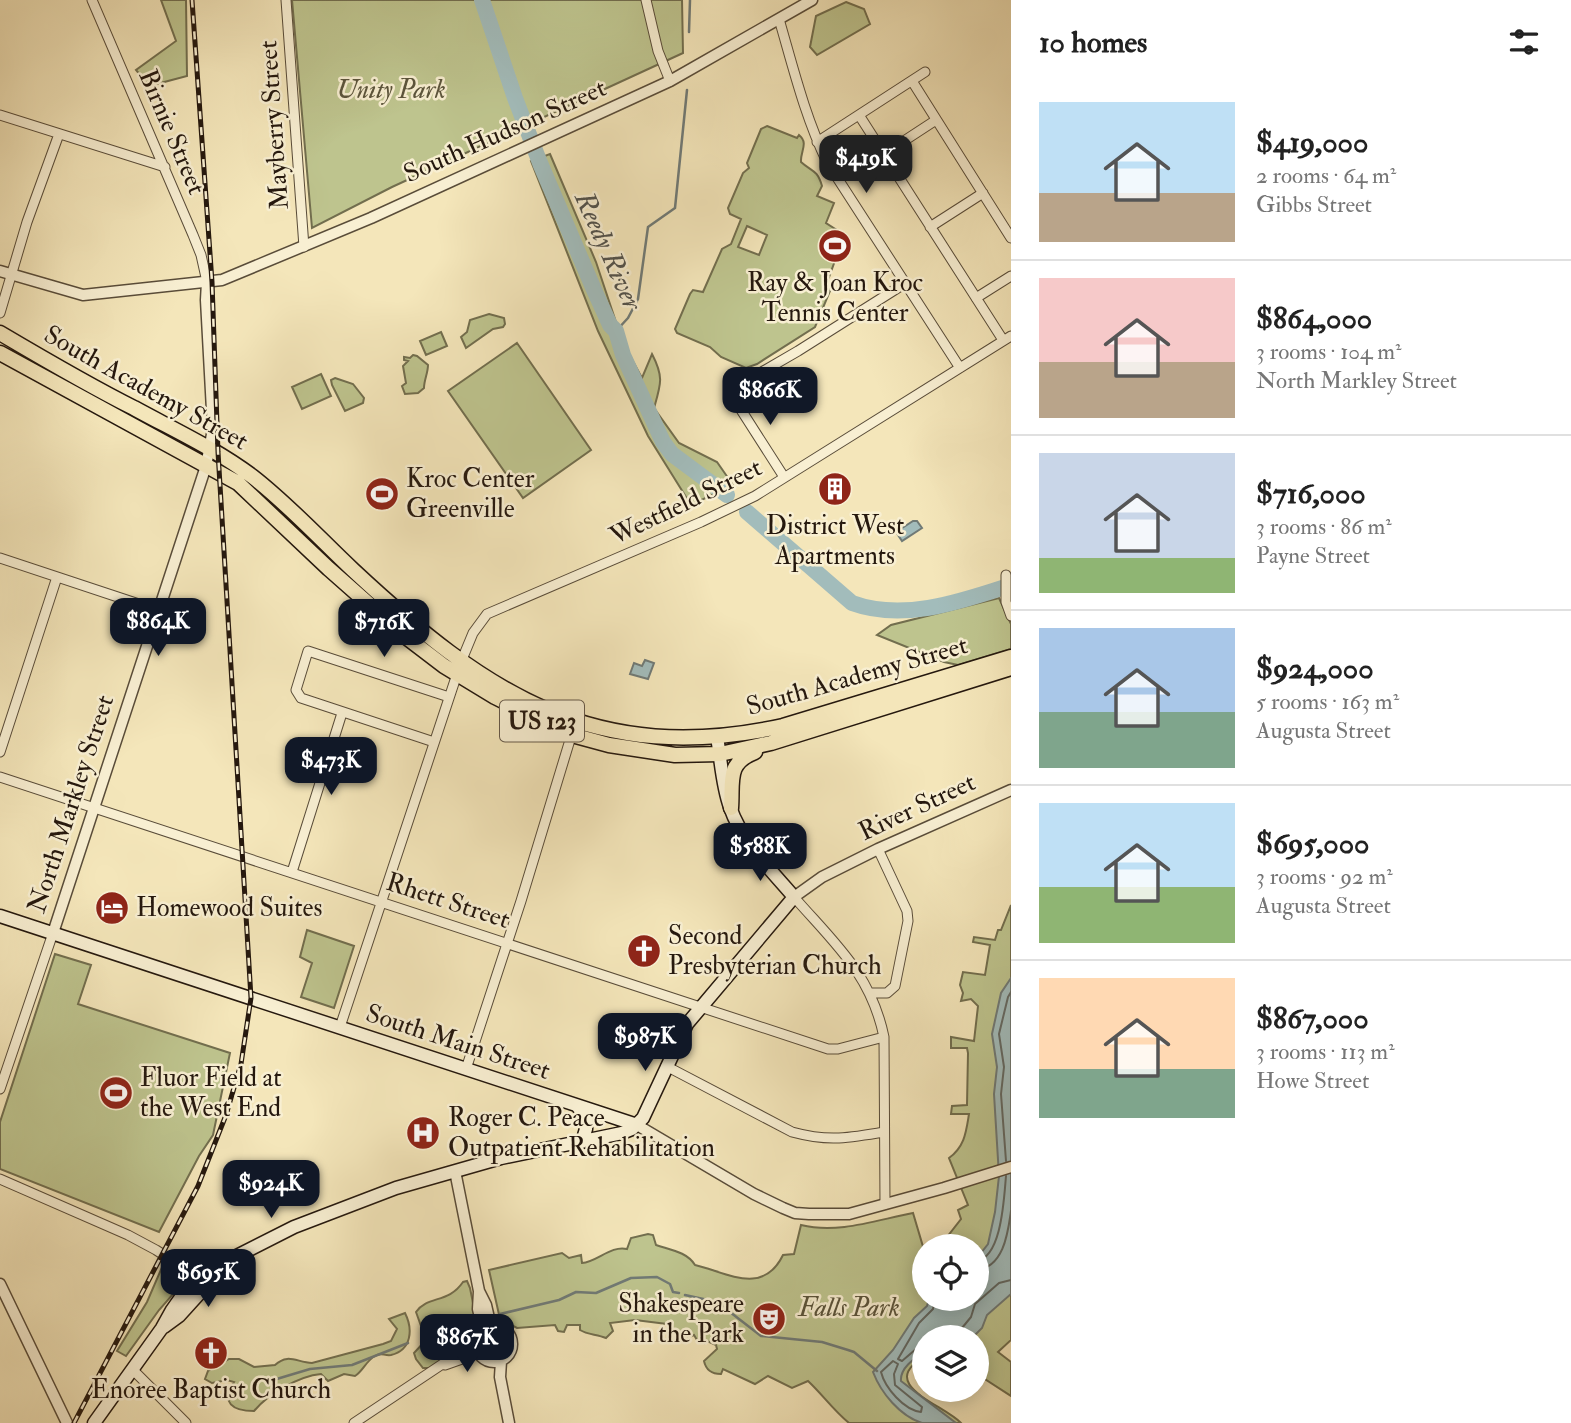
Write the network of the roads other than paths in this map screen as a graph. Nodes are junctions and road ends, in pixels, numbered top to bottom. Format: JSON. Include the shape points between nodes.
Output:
{"nodes":[{"id":1,"x":92,"y":0,"type":"edge"},
{"id":2,"x":286,"y":0,"type":"edge"},
{"id":3,"x":646,"y":0,"type":"edge"},
{"id":4,"x":812,"y":0,"type":"edge"},
{"id":5,"x":779,"y":19,"type":"junction"},
{"id":6,"x":925,"y":72,"type":"dead end"},
{"id":7,"x":670,"y":81,"type":"junction"},
{"id":8,"x":912,"y":81,"type":"junction"},
{"id":9,"x":0,"y":115,"type":"edge"},
{"id":10,"x":859,"y":115,"type":"junction"},
{"id":11,"x":936,"y":120,"type":"junction"},
{"id":12,"x":59,"y":134,"type":"junction"},
{"id":13,"x":817,"y":142,"type":"junction"},
{"id":14,"x":884,"y":153,"type":"junction"},
{"id":15,"x":165,"y":167,"type":"junction"},
{"id":16,"x":983,"y":193,"type":"junction"},
{"id":17,"x":930,"y":227,"type":"junction"},
{"id":18,"x":1011,"y":237,"type":"edge"},
{"id":19,"x":304,"y":247,"type":"junction"},
{"id":20,"x":0,"y":271,"type":"edge"},
{"id":21,"x":12,"y":275,"type":"junction"},
{"id":22,"x":1011,"y":276,"type":"edge"},
{"id":23,"x":207,"y":282,"type":"junction"},
{"id":24,"x":904,"y":284,"type":"junction"},
{"id":25,"x":976,"y":298,"type":"junction"},
{"id":26,"x":0,"y":313,"type":"edge"},
{"id":27,"x":0,"y":333,"type":"edge"},
{"id":28,"x":1007,"y":338,"type":"edge"},
{"id":29,"x":0,"y":352,"type":"edge"},
{"id":30,"x":960,"y":368,"type":"junction"},
{"id":31,"x":209,"y":449,"type":"junction"},
{"id":32,"x":206,"y":466,"type":"junction"},
{"id":33,"x":784,"y":477,"type":"junction"},
{"id":34,"x":0,"y":558,"type":"edge"},
{"id":35,"x":1006,"y":576,"type":"dead end"},
{"id":36,"x":57,"y":577,"type":"junction"},
{"id":37,"x":157,"y":610,"type":"junction"},
{"id":38,"x":1011,"y":616,"type":"edge"},
{"id":39,"x":1011,"y":657,"type":"edge"},
{"id":40,"x":459,"y":668,"type":"junction"},
{"id":41,"x":1011,"y":668,"type":"edge"},
{"id":42,"x":449,"y":697,"type":"junction"},
{"id":43,"x":868,"y":706,"type":"junction"},
{"id":44,"x":342,"y":713,"type":"junction"},
{"id":45,"x":574,"y":728,"type":"junction"},
{"id":46,"x":717,"y":737,"type":"junction"},
{"id":47,"x":434,"y":742,"type":"junction"},
{"id":48,"x":771,"y":743,"type":"junction"},
{"id":49,"x":0,"y":752,"type":"edge"},
{"id":50,"x":720,"y":754,"type":"junction"},
{"id":51,"x":0,"y":777,"type":"edge"},
{"id":52,"x":1011,"y":790,"type":"edge"},
{"id":53,"x":93,"y":808,"type":"junction"},
{"id":54,"x":731,"y":808,"type":"junction"},
{"id":55,"x":878,"y":849,"type":"junction"},
{"id":56,"x":292,"y":872,"type":"junction"},
{"id":57,"x":794,"y":897,"type":"junction"},
{"id":58,"x":381,"y":902,"type":"junction"},
{"id":59,"x":0,"y":916,"type":"edge"},
{"id":60,"x":53,"y":933,"type":"junction"},
{"id":61,"x":507,"y":942,"type":"junction"},
{"id":62,"x":871,"y":993,"type":"junction"},
{"id":63,"x":700,"y":1007,"type":"junction"},
{"id":64,"x":340,"y":1027,"type":"junction"},
{"id":65,"x":884,"y":1037,"type":"junction"},
{"id":66,"x":4,"y":1066,"type":"edge"},
{"id":67,"x":666,"y":1066,"type":"junction"},
{"id":68,"x":466,"y":1069,"type":"junction"},
{"id":69,"x":0,"y":1089,"type":"edge"},
{"id":70,"x":575,"y":1104,"type":"junction"},
{"id":71,"x":637,"y":1125,"type":"junction"},
{"id":72,"x":884,"y":1132,"type":"junction"},
{"id":73,"x":582,"y":1142,"type":"junction"},
{"id":74,"x":1011,"y":1167,"type":"edge"},
{"id":75,"x":454,"y":1171,"type":"junction"},
{"id":76,"x":0,"y":1179,"type":"edge"},
{"id":77,"x":885,"y":1204,"type":"junction"},
{"id":78,"x":227,"y":1262,"type":"junction"},
{"id":79,"x":200,"y":1278,"type":"junction"},
{"id":80,"x":0,"y":1284,"type":"edge"},
{"id":81,"x":162,"y":1328,"type":"junction"},
{"id":82,"x":487,"y":1329,"type":"junction"},
{"id":83,"x":477,"y":1341,"type":"junction"},
{"id":84,"x":484,"y":1357,"type":"junction"},
{"id":85,"x":501,"y":1361,"type":"junction"},
{"id":86,"x":443,"y":1366,"type":"junction"},
{"id":87,"x":133,"y":1370,"type":"junction"},
{"id":88,"x":500,"y":1377,"type":"junction"},
{"id":89,"x":67,"y":1423,"type":"edge"},
{"id":90,"x":94,"y":1423,"type":"edge"},
{"id":91,"x":186,"y":1423,"type":"edge"},
{"id":92,"x":354,"y":1423,"type":"edge"},
{"id":93,"x":509,"y":1423,"type":"edge"}],
"edges":[{"from":1,"to":15,"type":"street","name":"Birnie Street"},
{"from":2,"to":19,"type":"street","name":"Mayberry Street"},
{"from":3,"to":7,"type":"street","via":[[657,51]]},
{"from":4,"to":5,"type":"street","name":"South Hudson Street"},
{"from":5,"to":7,"type":"street","name":"South Hudson Street"},
{"from":5,"to":13,"type":"street"},
{"from":6,"to":8,"type":"street"},
{"from":7,"to":19,"type":"street","name":"South Hudson Street"},
{"from":8,"to":10,"type":"street"},
{"from":8,"to":11,"type":"street"},
{"from":9,"to":12,"type":"street"},
{"from":10,"to":13,"type":"street"},
{"from":10,"to":14,"type":"street"},
{"from":11,"to":14,"type":"street"},
{"from":11,"to":16,"type":"street"},
{"from":12,"to":15,"type":"street"},
{"from":12,"to":21,"type":"street"},
{"from":13,"to":24,"type":"street"},
{"from":14,"to":17,"type":"street"},
{"from":15,"to":23,"type":"street","name":"Birnie Street","via":[[201,255]]},
{"from":16,"to":17,"type":"street"},
{"from":16,"to":18,"type":"street"},
{"from":17,"to":25,"type":"street"},
{"from":19,"to":23,"type":"street","name":"South Hudson Street"},
{"from":20,"to":21,"type":"street","name":"South Hudson Street"},
{"from":21,"to":23,"type":"street","name":"South Hudson Street","via":[[83,295]]},
{"from":21,"to":26,"type":"street"},
{"from":22,"to":25,"type":"street"},
{"from":23,"to":31,"type":"street","name":"North Markley Street","via":[[213,429]]},
{"from":24,"to":30,"type":"street"},
{"from":24,"to":33,"type":"street","via":[[729,391]]},
{"from":25,"to":28,"type":"street"},
{"from":27,"to":31,"type":"highway","name":"South Academy Street","number":"US 123"},
{"from":28,"to":30,"type":"street","name":"Westfield Street"},
{"from":29,"to":32,"type":"highway","name":"South Academy Street","number":"US 123"},
{"from":30,"to":33,"type":"street","name":"Westfield Street"},
{"from":31,"to":32,"type":"street","name":"North Markley Street"},
{"from":31,"to":40,"type":"highway","name":"South Academy Street","number":"US 123","via":[[254,478]]},
{"from":32,"to":37,"type":"street","name":"North Markley Street"},
{"from":32,"to":40,"type":"highway","name":"South Academy Street","number":"US 123","via":[[238,483],[396,628]]},
{"from":33,"to":40,"type":"street","name":"Westfield Street","via":[[723,513],[486,614]]},
{"from":34,"to":36,"type":"street"},
{"from":35,"to":38,"type":"street"},
{"from":36,"to":37,"type":"street"},
{"from":36,"to":49,"type":"street"},
{"from":37,"to":53,"type":"street","name":"North Markley Street"},
{"from":39,"to":43,"type":"highway","name":"South Academy Street","number":"US 123"},
{"from":40,"to":42,"type":"street","name":"Westfield Street"},
{"from":40,"to":45,"type":"highway","name":"South Academy Street","number":"US 123","via":[[524,712]]},
{"from":41,"to":43,"type":"highway","name":"South Academy Street","number":"US 123"},
{"from":42,"to":44,"type":"street","via":[[308,651],[298,694]]},
{"from":42,"to":47,"type":"street","name":"Westfield Street"},
{"from":43,"to":46,"type":"highway","name":"South Academy Street","number":"US 123"},
{"from":43,"to":48,"type":"highway","name":"South Academy Street","number":"US 123"},
{"from":44,"to":47,"type":"street"},
{"from":44,"to":56,"type":"street"},
{"from":45,"to":46,"type":"highway","name":"South Academy Street","number":"US 123","via":[[674,738]]},
{"from":45,"to":50,"type":"highway","name":"South Academy Street","number":"US 123","via":[[609,745],[675,755]]},
{"from":45,"to":61,"type":"street"},
{"from":46,"to":50,"type":"main road"},
{"from":47,"to":58,"type":"street","name":"Westfield Street"},
{"from":48,"to":50,"type":"highway","name":"South Academy Street","number":"US 123"},
{"from":48,"to":54,"type":"highway","via":[[735,765]]},
{"from":50,"to":54,"type":"main road"},
{"from":51,"to":53,"type":"street","name":"Rhett Street"},
{"from":52,"to":55,"type":"street","name":"River Street"},
{"from":53,"to":56,"type":"street","name":"Rhett Street"},
{"from":53,"to":60,"type":"street","name":"North Markley Street"},
{"from":54,"to":57,"type":"main road","via":[[753,847]]},
{"from":55,"to":57,"type":"street","name":"River Street"},
{"from":55,"to":62,"type":"street","via":[[908,916],[895,986],[887,993]]},
{"from":56,"to":58,"type":"street","name":"Rhett Street"},
{"from":57,"to":62,"type":"street","via":[[852,963]]},
{"from":57,"to":63,"type":"main road","name":"River Street"},
{"from":58,"to":61,"type":"street","name":"Rhett Street"},
{"from":58,"to":64,"type":"street","name":"Westfield Street"},
{"from":59,"to":60,"type":"main road","name":"South Main Street"},
{"from":60,"to":64,"type":"main road","name":"South Main Street"},
{"from":60,"to":66,"type":"street"},
{"from":61,"to":63,"type":"street","name":"Rhett Street"},
{"from":61,"to":68,"type":"street"},
{"from":62,"to":65,"type":"street"},
{"from":63,"to":65,"type":"street","name":"Rhett Street","via":[[828,1049]]},
{"from":63,"to":67,"type":"main road","name":"River Street"},
{"from":64,"to":68,"type":"main road","name":"South Main Street"},
{"from":65,"to":72,"type":"street"},
{"from":66,"to":69,"type":"street"},
{"from":67,"to":71,"type":"main road","name":"River Street"},
{"from":67,"to":72,"type":"street","via":[[793,1132],[840,1140]]},
{"from":68,"to":70,"type":"main road","name":"South Main Street"},
{"from":70,"to":71,"type":"main road","name":"South Main Street"},
{"from":70,"to":73,"type":"main road","via":[[587,1117]]},
{"from":71,"to":73,"type":"main road"},
{"from":71,"to":77,"type":"street","name":"South Main Street","via":[[795,1213],[834,1215]]},
{"from":72,"to":77,"type":"street"},
{"from":73,"to":75,"type":"main road"},
{"from":74,"to":77,"type":"street","name":"South Main Street"},
{"from":75,"to":78,"type":"main road","via":[[332,1211]]},
{"from":75,"to":82,"type":"street","via":[[479,1291],[486,1305]]},
{"from":76,"to":79,"type":"street","via":[[128,1235]]},
{"from":78,"to":79,"type":"main road"},
{"from":78,"to":81,"type":"main road","via":[[179,1316]]},
{"from":79,"to":81,"type":"main road"},
{"from":80,"to":89,"type":"street"},
{"from":81,"to":87,"type":"main road"},
{"from":82,"to":83,"type":"street"},
{"from":82,"to":85,"type":"street","via":[[504,1329],[512,1341],[510,1352]]},
{"from":83,"to":84,"type":"street"},
{"from":83,"to":86,"type":"street"},
{"from":84,"to":85,"type":"street"},
{"from":84,"to":86,"type":"street"},
{"from":84,"to":88,"type":"street"},
{"from":85,"to":88,"type":"street"},
{"from":86,"to":92,"type":"street"},
{"from":87,"to":90,"type":"main road"},
{"from":87,"to":91,"type":"street"},
{"from":88,"to":93,"type":"street"}]}
